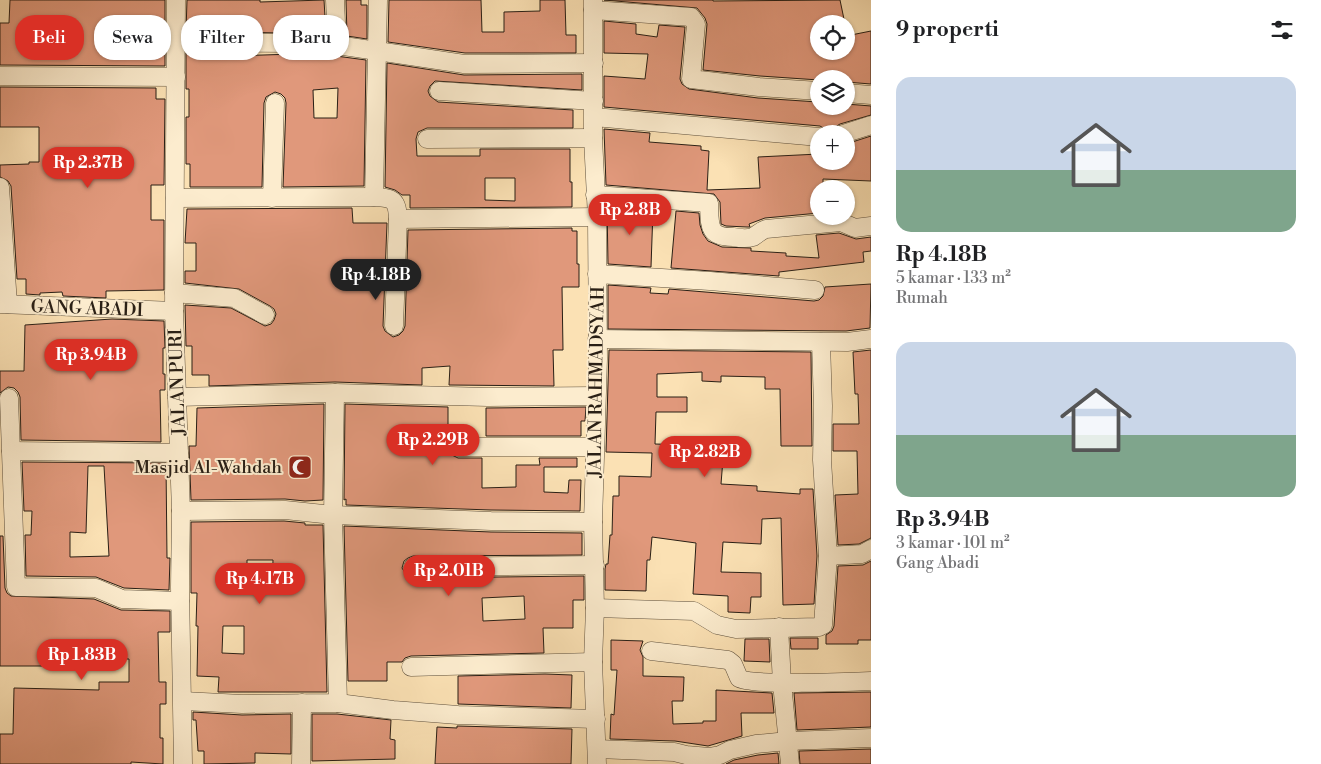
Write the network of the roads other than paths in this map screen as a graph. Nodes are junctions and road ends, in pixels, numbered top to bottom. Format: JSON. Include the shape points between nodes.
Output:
{"nodes":[{"id":1,"x":176,"y":0,"type":"edge"},
{"id":2,"x":335,"y":0,"type":"edge"},
{"id":3,"x":378,"y":0,"type":"edge"},
{"id":4,"x":593,"y":5,"type":"edge"},
{"id":5,"x":336,"y":15,"type":"edge"},
{"id":6,"x":176,"y":42,"type":"junction"},
{"id":7,"x":273,"y":43,"type":"edge"},
{"id":8,"x":349,"y":47,"type":"edge"},
{"id":9,"x":377,"y":52,"type":"junction"},
{"id":10,"x":594,"y":63,"type":"junction"},
{"id":11,"x":0,"y":76,"type":"edge"},
{"id":12,"x":176,"y":77,"type":"junction"},
{"id":13,"x":439,"y":90,"type":"dead end"},
{"id":14,"x":810,"y":90,"type":"edge"},
{"id":15,"x":855,"y":94,"type":"edge"},
{"id":16,"x":871,"y":95,"type":"edge"},
{"id":17,"x":274,"y":103,"type":"dead end"},
{"id":18,"x":594,"y":109,"type":"junction"},
{"id":19,"x":871,"y":125,"type":"edge"},
{"id":20,"x":855,"y":130,"type":"edge"},
{"id":21,"x":810,"y":136,"type":"edge"},
{"id":22,"x":427,"y":138,"type":"dead end"},
{"id":23,"x":593,"y":138,"type":"junction"},
{"id":24,"x":0,"y":187,"type":"edge"},
{"id":25,"x":595,"y":195,"type":"junction"},
{"id":26,"x":374,"y":197,"type":"junction"},
{"id":27,"x":175,"y":198,"type":"junction"},
{"id":28,"x":272,"y":198,"type":"junction"},
{"id":29,"x":597,"y":217,"type":"junction"},
{"id":30,"x":398,"y":219,"type":"junction"},
{"id":31,"x":871,"y":226,"type":"edge"},
{"id":32,"x":597,"y":274,"type":"junction"},
{"id":33,"x":815,"y":290,"type":"dead end"},
{"id":34,"x":174,"y":292,"type":"junction"},
{"id":35,"x":4,"y":304,"type":"edge"},
{"id":36,"x":174,"y":310,"type":"junction"},
{"id":37,"x":265,"y":315,"type":"dead end"},
{"id":38,"x":394,"y":326,"type":"dead end"},
{"id":39,"x":597,"y":339,"type":"junction"},
{"id":40,"x":871,"y":339,"type":"edge"},
{"id":41,"x":821,"y":342,"type":"junction"},
{"id":42,"x":335,"y":393,"type":"junction"},
{"id":43,"x":596,"y":396,"type":"junction"},
{"id":44,"x":9,"y":398,"type":"dead end"},
{"id":45,"x":177,"y":398,"type":"junction"},
{"id":46,"x":458,"y":447,"type":"dead end"},
{"id":47,"x":595,"y":447,"type":"junction"},
{"id":48,"x":11,"y":451,"type":"junction"},
{"id":49,"x":179,"y":453,"type":"junction"},
{"id":50,"x":181,"y":511,"type":"junction"},
{"id":51,"x":333,"y":515,"type":"junction"},
{"id":52,"x":593,"y":522,"type":"junction"},
{"id":53,"x":871,"y":549,"type":"edge"},
{"id":54,"x":828,"y":556,"type":"junction"},
{"id":55,"x":594,"y":565,"type":"junction"},
{"id":56,"x":413,"y":567,"type":"dead end"},
{"id":57,"x":180,"y":601,"type":"junction"},
{"id":58,"x":595,"y":608,"type":"junction"},
{"id":59,"x":779,"y":627,"type":"junction"},
{"id":60,"x":651,"y":651,"type":"dead end"},
{"id":61,"x":593,"y":662,"type":"junction"},
{"id":62,"x":411,"y":667,"type":"dead end"},
{"id":63,"x":871,"y":681,"type":"edge"},
{"id":64,"x":782,"y":683,"type":"junction"},
{"id":65,"x":183,"y":702,"type":"junction"},
{"id":66,"x":302,"y":703,"type":"junction"},
{"id":67,"x":338,"y":703,"type":"junction"},
{"id":68,"x":596,"y":719,"type":"junction"},
{"id":69,"x":871,"y":738,"type":"edge"},
{"id":70,"x":788,"y":741,"type":"junction"},
{"id":71,"x":597,"y":757,"type":"edge"},
{"id":72,"x":183,"y":764,"type":"edge"},
{"id":73,"x":301,"y":764,"type":"edge"},
{"id":74,"x":790,"y":764,"type":"edge"}],
"edges":[{"from":1,"to":6,"type":"street","name":"JALAN PURI"},
{"from":2,"to":5,"type":"street"},
{"from":3,"to":9,"type":"street"},
{"from":4,"to":10,"type":"street","name":"JALAN RAHMADSYAH"},
{"from":4,"to":14,"type":"street","via":[[691,17],[696,24],[692,79]]},
{"from":6,"to":7,"type":"street"},
{"from":6,"to":12,"type":"street","name":"JALAN PURI"},
{"from":8,"to":9,"type":"street"},
{"from":9,"to":10,"type":"street","via":[[464,64]]},
{"from":9,"to":26,"type":"street"},
{"from":10,"to":18,"type":"street","name":"JALAN RAHMADSYAH"},
{"from":11,"to":12,"type":"street"},
{"from":12,"to":27,"type":"street","name":"JALAN PURI"},
{"from":13,"to":18,"type":"street"},
{"from":15,"to":16,"type":"street"},
{"from":17,"to":28,"type":"street"},
{"from":18,"to":21,"type":"street"},
{"from":18,"to":23,"type":"street","name":"JALAN RAHMADSYAH"},
{"from":19,"to":20,"type":"street"},
{"from":22,"to":23,"type":"street"},
{"from":23,"to":25,"type":"street","name":"JALAN RAHMADSYAH"},
{"from":24,"to":35,"type":"street"},
{"from":25,"to":29,"type":"street","name":"JALAN RAHMADSYAH"},
{"from":25,"to":31,"type":"street","via":[[709,203],[712,230],[721,237],[747,238],[766,229],[841,222],[855,228]]},
{"from":26,"to":28,"type":"street"},
{"from":26,"to":30,"type":"street","via":[[394,200],[398,206]]},
{"from":27,"to":28,"type":"street"},
{"from":27,"to":34,"type":"street","name":"JALAN PURI"},
{"from":29,"to":30,"type":"street"},
{"from":29,"to":32,"type":"street","name":"JALAN RAHMADSYAH"},
{"from":30,"to":38,"type":"street"},
{"from":32,"to":33,"type":"street"},
{"from":32,"to":39,"type":"street","name":"JALAN RAHMADSYAH"},
{"from":34,"to":36,"type":"street","name":"JALAN PURI"},
{"from":34,"to":37,"type":"street","via":[[234,298]]},
{"from":35,"to":36,"type":"street","name":"GANG ABADI"},
{"from":36,"to":45,"type":"street","name":"JALAN PURI"},
{"from":39,"to":41,"type":"street"},
{"from":39,"to":43,"type":"street","name":"JALAN RAHMADSYAH"},
{"from":40,"to":41,"type":"street"},
{"from":41,"to":54,"type":"street","via":[[822,460]]},
{"from":42,"to":43,"type":"street"},
{"from":42,"to":45,"type":"street"},
{"from":42,"to":51,"type":"street"},
{"from":43,"to":47,"type":"street","name":"JALAN RAHMADSYAH"},
{"from":44,"to":48,"type":"street"},
{"from":45,"to":49,"type":"street","name":"JALAN PURI"},
{"from":46,"to":47,"type":"street"},
{"from":47,"to":52,"type":"street","name":"JALAN RAHMADSYAH"},
{"from":48,"to":49,"type":"street"},
{"from":48,"to":57,"type":"street","via":[[16,587],[96,588],[122,600]]},
{"from":49,"to":50,"type":"street","name":"JALAN PURI"},
{"from":50,"to":51,"type":"street","via":[[285,510]]},
{"from":50,"to":57,"type":"street","name":"JALAN PURI"},
{"from":51,"to":52,"type":"street"},
{"from":51,"to":67,"type":"street"},
{"from":52,"to":55,"type":"street","name":"JALAN RAHMADSYAH"},
{"from":53,"to":54,"type":"street","via":[[862,554]]},
{"from":54,"to":59,"type":"street","via":[[823,626]]},
{"from":55,"to":56,"type":"street"},
{"from":55,"to":58,"type":"street","name":"JALAN RAHMADSYAH"},
{"from":57,"to":65,"type":"street","name":"JALAN PURI"},
{"from":58,"to":59,"type":"street","via":[[694,611],[717,625],[736,629]]},
{"from":58,"to":61,"type":"street","name":"JALAN RAHMADSYAH"},
{"from":59,"to":64,"type":"street"},
{"from":60,"to":64,"type":"street","via":[[728,660],[742,680]]},
{"from":61,"to":62,"type":"street"},
{"from":61,"to":68,"type":"street","name":"JALAN RAHMADSYAH"},
{"from":63,"to":64,"type":"street"},
{"from":64,"to":70,"type":"street"},
{"from":65,"to":66,"type":"street"},
{"from":65,"to":72,"type":"street","name":"JALAN PURI"},
{"from":66,"to":67,"type":"street"},
{"from":66,"to":73,"type":"street"},
{"from":67,"to":68,"type":"street","via":[[458,715]]},
{"from":68,"to":71,"type":"street","name":"JALAN RAHMADSYAH"},
{"from":69,"to":70,"type":"street"},
{"from":70,"to":71,"type":"street","via":[[756,744],[709,757],[674,752]]},
{"from":70,"to":74,"type":"street"}]}
